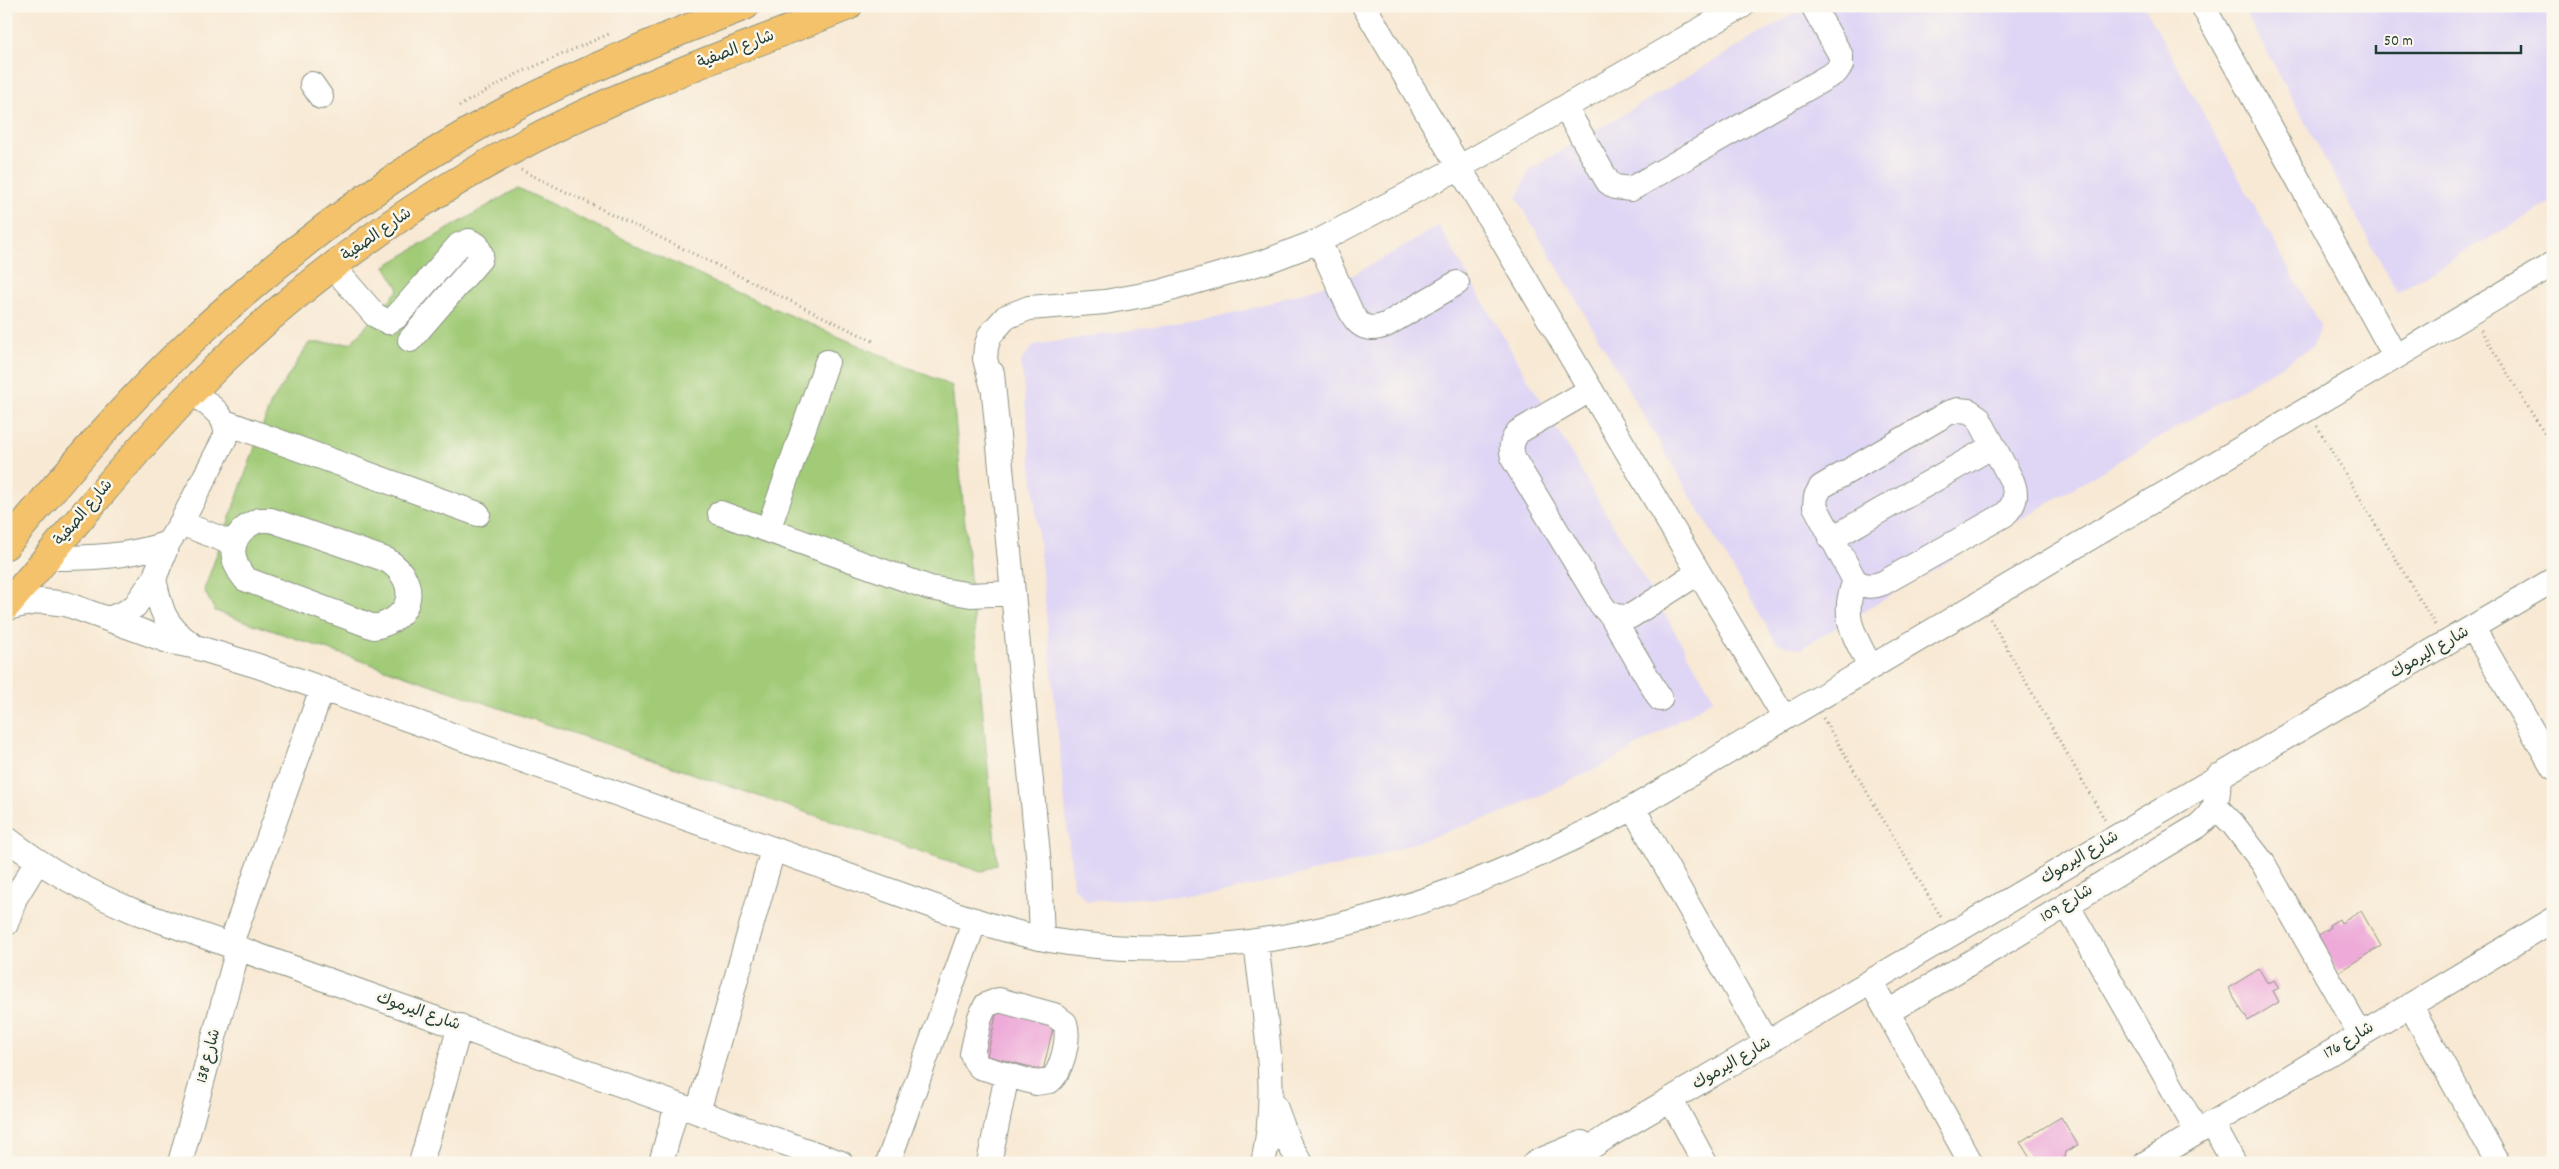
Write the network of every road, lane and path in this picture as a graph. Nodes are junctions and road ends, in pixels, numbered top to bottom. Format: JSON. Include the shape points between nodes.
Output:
{"nodes":[{"id":1,"x":744,"y":6,"type":"edge"},
{"id":2,"x":848,"y":6,"type":"edge"},
{"id":3,"x":1364,"y":6,"type":"edge"},
{"id":4,"x":1742,"y":6,"type":"edge"},
{"id":5,"x":1814,"y":6,"type":"edge"},
{"id":6,"x":2203,"y":6,"type":"edge"},
{"id":7,"x":1564,"y":107,"type":"junction"},
{"id":8,"x":498,"y":159,"type":"junction"},
{"id":9,"x":1460,"y":167,"type":"junction"},
{"id":10,"x":392,"y":180,"type":"junction"},
{"id":11,"x":414,"y":209,"type":"junction"},
{"id":12,"x":1319,"y":240,"type":"junction"},
{"id":13,"x":2553,"y":264,"type":"edge"},
{"id":14,"x":333,"y":266,"type":"junction"},
{"id":15,"x":1457,"y":283,"type":"dead end"},
{"id":16,"x":2470,"y":312,"type":"junction"},
{"id":17,"x":410,"y":340,"type":"dead end"},
{"id":18,"x":875,"y":342,"type":"dead end"},
{"id":19,"x":2395,"y":356,"type":"junction"},
{"id":20,"x":827,"y":362,"type":"dead end"},
{"id":21,"x":1590,"y":390,"type":"junction"},
{"id":22,"x":192,"y":392,"type":"junction"},
{"id":23,"x":2306,"y":408,"type":"junction"},
{"id":24,"x":225,"y":422,"type":"junction"},
{"id":25,"x":1993,"y":446,"type":"junction"},
{"id":26,"x":2553,"y":448,"type":"edge"},
{"id":27,"x":720,"y":513,"type":"dead end"},
{"id":28,"x":478,"y":514,"type":"dead end"},
{"id":29,"x":181,"y":523,"type":"junction"},
{"id":30,"x":768,"y":530,"type":"junction"},
{"id":31,"x":1831,"y":539,"type":"junction"},
{"id":32,"x":168,"y":543,"type":"junction"},
{"id":33,"x":234,"y":544,"type":"junction"},
{"id":34,"x":6,"y":545,"type":"edge"},
{"id":35,"x":47,"y":558,"type":"junction"},
{"id":36,"x":1698,"y":573,"type":"junction"},
{"id":37,"x":154,"y":580,"type":"junction"},
{"id":38,"x":2553,"y":580,"type":"edge"},
{"id":39,"x":1854,"y":581,"type":"junction"},
{"id":40,"x":1012,"y":593,"type":"junction"},
{"id":41,"x":1980,"y":602,"type":"junction"},
{"id":42,"x":6,"y":607,"type":"edge"},
{"id":43,"x":1612,"y":615,"type":"junction"},
{"id":44,"x":108,"y":619,"type":"junction"},
{"id":45,"x":2473,"y":628,"type":"junction"},
{"id":46,"x":2446,"y":644,"type":"junction"},
{"id":47,"x":192,"y":646,"type":"junction"},
{"id":48,"x":1870,"y":666,"type":"junction"},
{"id":49,"x":322,"y":689,"type":"junction"},
{"id":50,"x":1660,"y":699,"type":"dead end"},
{"id":51,"x":1812,"y":701,"type":"junction"},
{"id":52,"x":1784,"y":717,"type":"junction"},
{"id":53,"x":2553,"y":766,"type":"edge"},
{"id":54,"x":2218,"y":776,"type":"junction"},
{"id":55,"x":2215,"y":806,"type":"junction"},
{"id":56,"x":1633,"y":808,"type":"junction"},
{"id":57,"x":2115,"y":837,"type":"junction"},
{"id":58,"x":6,"y":838,"type":"edge"},
{"id":59,"x":773,"y":850,"type":"junction"},
{"id":60,"x":37,"y":862,"type":"junction"},
{"id":61,"x":2067,"y":905,"type":"junction"},
{"id":62,"x":975,"y":920,"type":"junction"},
{"id":63,"x":2553,"y":920,"type":"edge"},
{"id":64,"x":6,"y":924,"type":"edge"},
{"id":65,"x":1951,"y":935,"type":"junction"},
{"id":66,"x":1042,"y":938,"type":"junction"},
{"id":67,"x":1256,"y":942,"type":"junction"},
{"id":68,"x":234,"y":947,"type":"junction"},
{"id":69,"x":1871,"y":982,"type":"junction"},
{"id":70,"x":2410,"y":1005,"type":"junction"},
{"id":71,"x":1888,"y":1012,"type":"junction"},
{"id":72,"x":460,"y":1026,"type":"junction"},
{"id":73,"x":2360,"y":1034,"type":"junction"},
{"id":74,"x":1767,"y":1044,"type":"junction"},
{"id":75,"x":1007,"y":1075,"type":"dead end"},
{"id":76,"x":1272,"y":1097,"type":"junction"},
{"id":77,"x":1670,"y":1100,"type":"junction"},
{"id":78,"x":688,"y":1108,"type":"junction"},
{"id":79,"x":2205,"y":1127,"type":"junction"},
{"id":80,"x":1608,"y":1136,"type":"junction"},
{"id":81,"x":180,"y":1163,"type":"edge"},
{"id":82,"x":421,"y":1163,"type":"edge"},
{"id":83,"x":661,"y":1163,"type":"edge"},
{"id":84,"x":841,"y":1163,"type":"edge"},
{"id":85,"x":888,"y":1163,"type":"edge"},
{"id":86,"x":989,"y":1163,"type":"edge"},
{"id":87,"x":1263,"y":1163,"type":"edge"},
{"id":88,"x":1301,"y":1163,"type":"edge"},
{"id":89,"x":1534,"y":1163,"type":"edge"},
{"id":90,"x":1567,"y":1163,"type":"edge"},
{"id":91,"x":1706,"y":1163,"type":"edge"},
{"id":92,"x":1971,"y":1163,"type":"edge"},
{"id":93,"x":2146,"y":1163,"type":"edge"},
{"id":94,"x":2234,"y":1163,"type":"edge"},
{"id":95,"x":2498,"y":1163,"type":"edge"}],
"edges":[{"from":1,"to":10,"type":"main road","via":[[565,81],[504,112]]},
{"from":2,"to":8,"type":"main road","name":"شارع الصفية","via":[[651,84]]},
{"from":3,"to":9,"type":"street"},
{"from":4,"to":7,"type":"street"},
{"from":5,"to":7,"type":"street","via":[[1841,56],[1836,72],[1631,189],[1615,187],[1608,182]]},
{"from":6,"to":19,"type":"street"},
{"from":7,"to":9,"type":"street"},
{"from":8,"to":11,"type":"main road","name":"شارع الصفية"},
{"from":8,"to":18,"type":"path"},
{"from":9,"to":12,"type":"street"},
{"from":9,"to":21,"type":"street"},
{"from":10,"to":11,"type":"main road","via":[[406,187],[414,201]]},
{"from":10,"to":34,"type":"main road","via":[[310,239],[249,288],[190,342],[85,452]]},
{"from":11,"to":14,"type":"main road","name":"شارع الصفية"},
{"from":12,"to":15,"type":"street","via":[[1356,322],[1365,328],[1376,329],[1386,325]]},
{"from":12,"to":40,"type":"street","via":[[1267,261],[1160,292],[1105,302],[1017,311],[1006,317],[990,335],[985,359],[993,388]]},
{"from":13,"to":16,"type":"street"},
{"from":14,"to":17,"type":"street","via":[[375,315],[388,322],[459,245],[469,241],[477,244],[480,259]]},
{"from":14,"to":22,"type":"main road","name":"شارع الصفية"},
{"from":16,"to":19,"type":"street"},
{"from":16,"to":26,"type":"path"},
{"from":19,"to":23,"type":"street"},
{"from":20,"to":30,"type":"street"},
{"from":21,"to":36,"type":"street"},
{"from":21,"to":43,"type":"street","via":[[1518,432],[1512,440],[1511,450],[1601,604]]},
{"from":22,"to":24,"type":"street"},
{"from":22,"to":35,"type":"main road","name":"شارع الصفية","via":[[124,466]]},
{"from":23,"to":41,"type":"street"},
{"from":23,"to":46,"type":"path"},
{"from":24,"to":28,"type":"street"},
{"from":24,"to":29,"type":"street","via":[[226,436]]},
{"from":25,"to":31,"type":"street"},
{"from":25,"to":31,"type":"street","via":[[1978,417],[1958,410],[1830,481],[1821,487],[1815,506]]},
{"from":25,"to":39,"type":"street","via":[[2016,490],[2015,500],[2004,515],[1883,583],[1873,587]]},
{"from":27,"to":30,"type":"street"},
{"from":29,"to":32,"type":"street"},
{"from":29,"to":33,"type":"street"},
{"from":30,"to":40,"type":"street","via":[[936,589],[971,595]]},
{"from":31,"to":39,"type":"street"},
{"from":32,"to":35,"type":"street","via":[[141,552],[104,557]]},
{"from":32,"to":37,"type":"street"},
{"from":33,"to":33,"type":"street","via":[[237,569],[245,579],[360,623],[374,627],[387,624],[406,606],[409,592],[406,579],[399,568],[387,560],[271,520],[259,520],[248,525]]},
{"from":35,"to":42,"type":"main road","name":"شارع الصفية"},
{"from":36,"to":43,"type":"street","via":[[1631,616],[1621,618]]},
{"from":36,"to":52,"type":"street"},
{"from":37,"to":44,"type":"street","via":[[135,606]]},
{"from":37,"to":47,"type":"street","via":[[170,628]]},
{"from":38,"to":45,"type":"street","name":"شارع اليرموك"},
{"from":39,"to":48,"type":"street","via":[[1848,616]]},
{"from":40,"to":66,"type":"street","via":[[1039,864]]},
{"from":41,"to":48,"type":"street"},
{"from":41,"to":57,"type":"path"},
{"from":42,"to":44,"type":"street","via":[[54,601]]},
{"from":43,"to":50,"type":"street"},
{"from":44,"to":47,"type":"street","via":[[171,642]]},
{"from":45,"to":46,"type":"street","name":"شارع اليرموك"},
{"from":45,"to":53,"type":"street"},
{"from":46,"to":54,"type":"street","name":"شارع اليرموك"},
{"from":47,"to":49,"type":"street"},
{"from":48,"to":51,"type":"street"},
{"from":49,"to":59,"type":"street"},
{"from":49,"to":68,"type":"street","name":"شارع 138"},
{"from":51,"to":52,"type":"street"},
{"from":51,"to":65,"type":"path"},
{"from":52,"to":56,"type":"street"},
{"from":54,"to":55,"type":"street","via":[[2219,792]]},
{"from":54,"to":57,"type":"street","name":"شارع اليرموك"},
{"from":55,"to":61,"type":"street","name":"شارع 109","via":[[2198,826]]},
{"from":55,"to":73,"type":"street","via":[[2234,824],[2263,863]]},
{"from":56,"to":67,"type":"street","via":[[1521,864],[1450,892],[1387,913]]},
{"from":56,"to":74,"type":"street"},
{"from":57,"to":65,"type":"street","name":"شارع اليرموك"},
{"from":58,"to":60,"type":"street","name":"شارع اليرموك"},
{"from":59,"to":62,"type":"street"},
{"from":59,"to":78,"type":"street"},
{"from":60,"to":64,"type":"street","via":[[15,898]]},
{"from":60,"to":68,"type":"street","name":"شارع اليرموك","via":[[84,890]]},
{"from":61,"to":71,"type":"street","name":"شارع 109"},
{"from":61,"to":79,"type":"street"},
{"from":62,"to":66,"type":"street"},
{"from":62,"to":85,"type":"street"},
{"from":63,"to":70,"type":"street","name":"شارع 176"},
{"from":65,"to":69,"type":"street","name":"شارع اليرموك"},
{"from":66,"to":67,"type":"street","via":[[1085,945],[1171,949]]},
{"from":67,"to":76,"type":"street"},
{"from":68,"to":72,"type":"street","name":"شارع اليرموك"},
{"from":68,"to":81,"type":"street","name":"شارع 138"},
{"from":69,"to":71,"type":"street"},
{"from":69,"to":74,"type":"street","name":"شارع اليرموك"},
{"from":70,"to":73,"type":"street","name":"شارع 176"},
{"from":70,"to":95,"type":"street"},
{"from":71,"to":92,"type":"street"},
{"from":72,"to":78,"type":"street","name":"شارع اليرموك"},
{"from":72,"to":82,"type":"street"},
{"from":73,"to":79,"type":"street","name":"شارع 176"},
{"from":74,"to":77,"type":"street","name":"شارع اليرموك"},
{"from":75,"to":86,"type":"street"},
{"from":76,"to":87,"type":"street"},
{"from":76,"to":88,"type":"street","via":[[1279,1122]]},
{"from":77,"to":80,"type":"street","name":"شارع اليرموك"},
{"from":77,"to":91,"type":"street"},
{"from":78,"to":83,"type":"street"},
{"from":78,"to":84,"type":"street","name":"شارع اليرموك"},
{"from":79,"to":93,"type":"street","name":"شارع 176"},
{"from":79,"to":94,"type":"street"},
{"from":80,"to":89,"type":"street","name":"شارع اليرموك"},
{"from":80,"to":90,"type":"street","name":"شارع اليرموك"}]}
